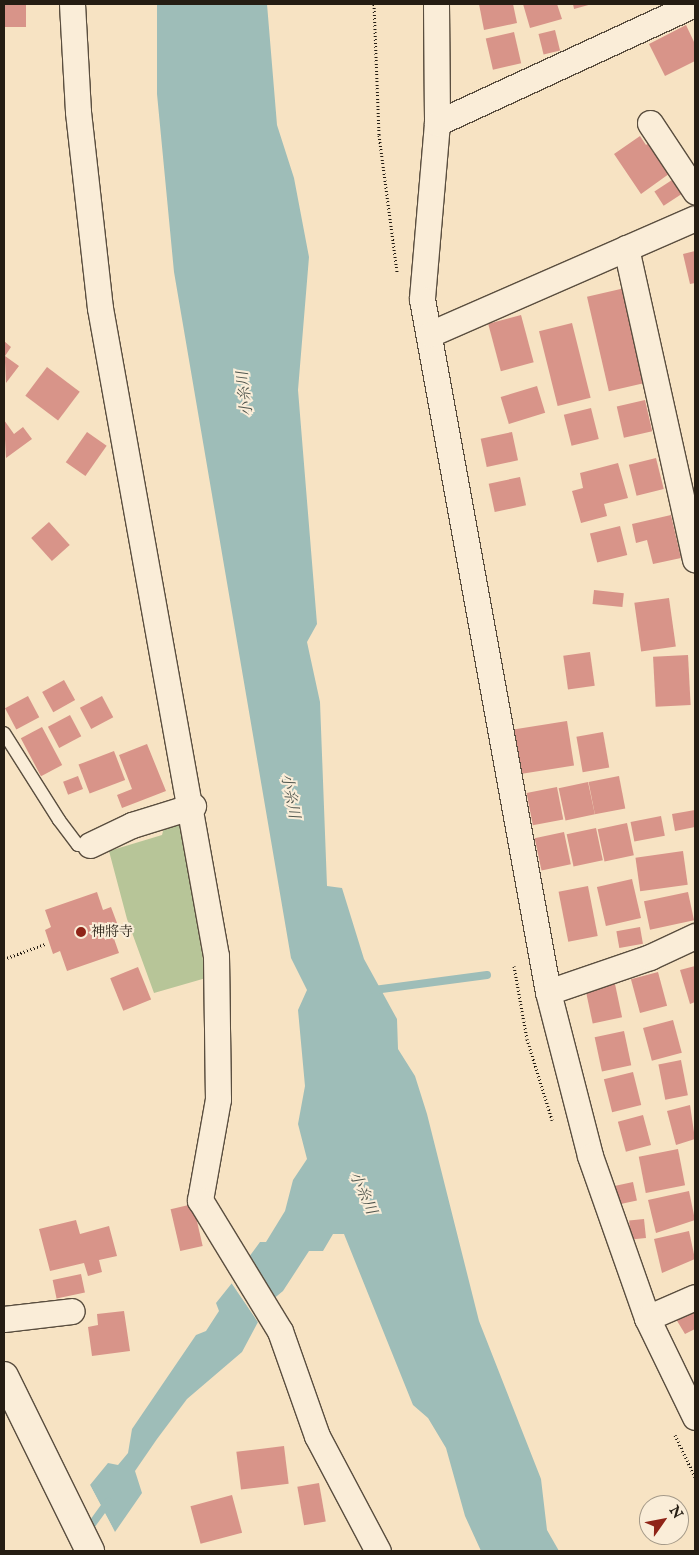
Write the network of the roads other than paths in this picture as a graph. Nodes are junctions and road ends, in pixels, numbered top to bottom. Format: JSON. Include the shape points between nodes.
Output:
{"nodes":[{"id":1,"x":72,"y":4,"type":"edge"},
{"id":2,"x":436,"y":4,"type":"edge"},
{"id":3,"x":695,"y":4,"type":"edge"},
{"id":4,"x":437,"y":123,"type":"junction"},
{"id":5,"x":650,"y":123,"type":"dead end"},
{"id":6,"x":695,"y":192,"type":"edge"},
{"id":7,"x":695,"y":218,"type":"edge"},
{"id":8,"x":626,"y":248,"type":"junction"},
{"id":9,"x":430,"y":334,"type":"junction"},
{"id":10,"x":695,"y":559,"type":"edge"},
{"id":11,"x":4,"y":733,"type":"edge"},
{"id":12,"x":192,"y":806,"type":"junction"},
{"id":13,"x":90,"y":845,"type":"joint"},
{"id":14,"x":695,"y":936,"type":"edge"},
{"id":15,"x":548,"y":992,"type":"junction"},
{"id":16,"x":695,"y":1296,"type":"edge"},
{"id":17,"x":72,"y":1311,"type":"dead end"},
{"id":18,"x":4,"y":1318,"type":"edge"},
{"id":19,"x":647,"y":1318,"type":"junction"},
{"id":20,"x":4,"y":1376,"type":"edge"},
{"id":21,"x":695,"y":1417,"type":"edge"},
{"id":22,"x":90,"y":1551,"type":"edge"},
{"id":23,"x":378,"y":1551,"type":"edge"}],
"edges":[{"from":1,"to":12,"type":"street","via":[[78,112],[100,308]]},
{"from":2,"to":4,"type":"street"},
{"from":3,"to":4,"type":"street"},
{"from":4,"to":9,"type":"street","via":[[422,299]]},
{"from":5,"to":6,"type":"street"},
{"from":7,"to":8,"type":"street"},
{"from":8,"to":9,"type":"street"},
{"from":8,"to":10,"type":"street"},
{"from":9,"to":15,"type":"street"},
{"from":11,"to":13,"type":"lane","via":[[58,820],[78,845]]},
{"from":12,"to":13,"type":"street"},
{"from":12,"to":23,"type":"street","via":[[216,956],[218,1099],[200,1200],[214,1229],[280,1331],[317,1436]]},
{"from":14,"to":15,"type":"street","via":[[650,958]]},
{"from":15,"to":19,"type":"street","via":[[590,1156]]},
{"from":16,"to":19,"type":"street"},
{"from":17,"to":18,"type":"street"},
{"from":19,"to":21,"type":"street"},
{"from":20,"to":22,"type":"street"}]}
